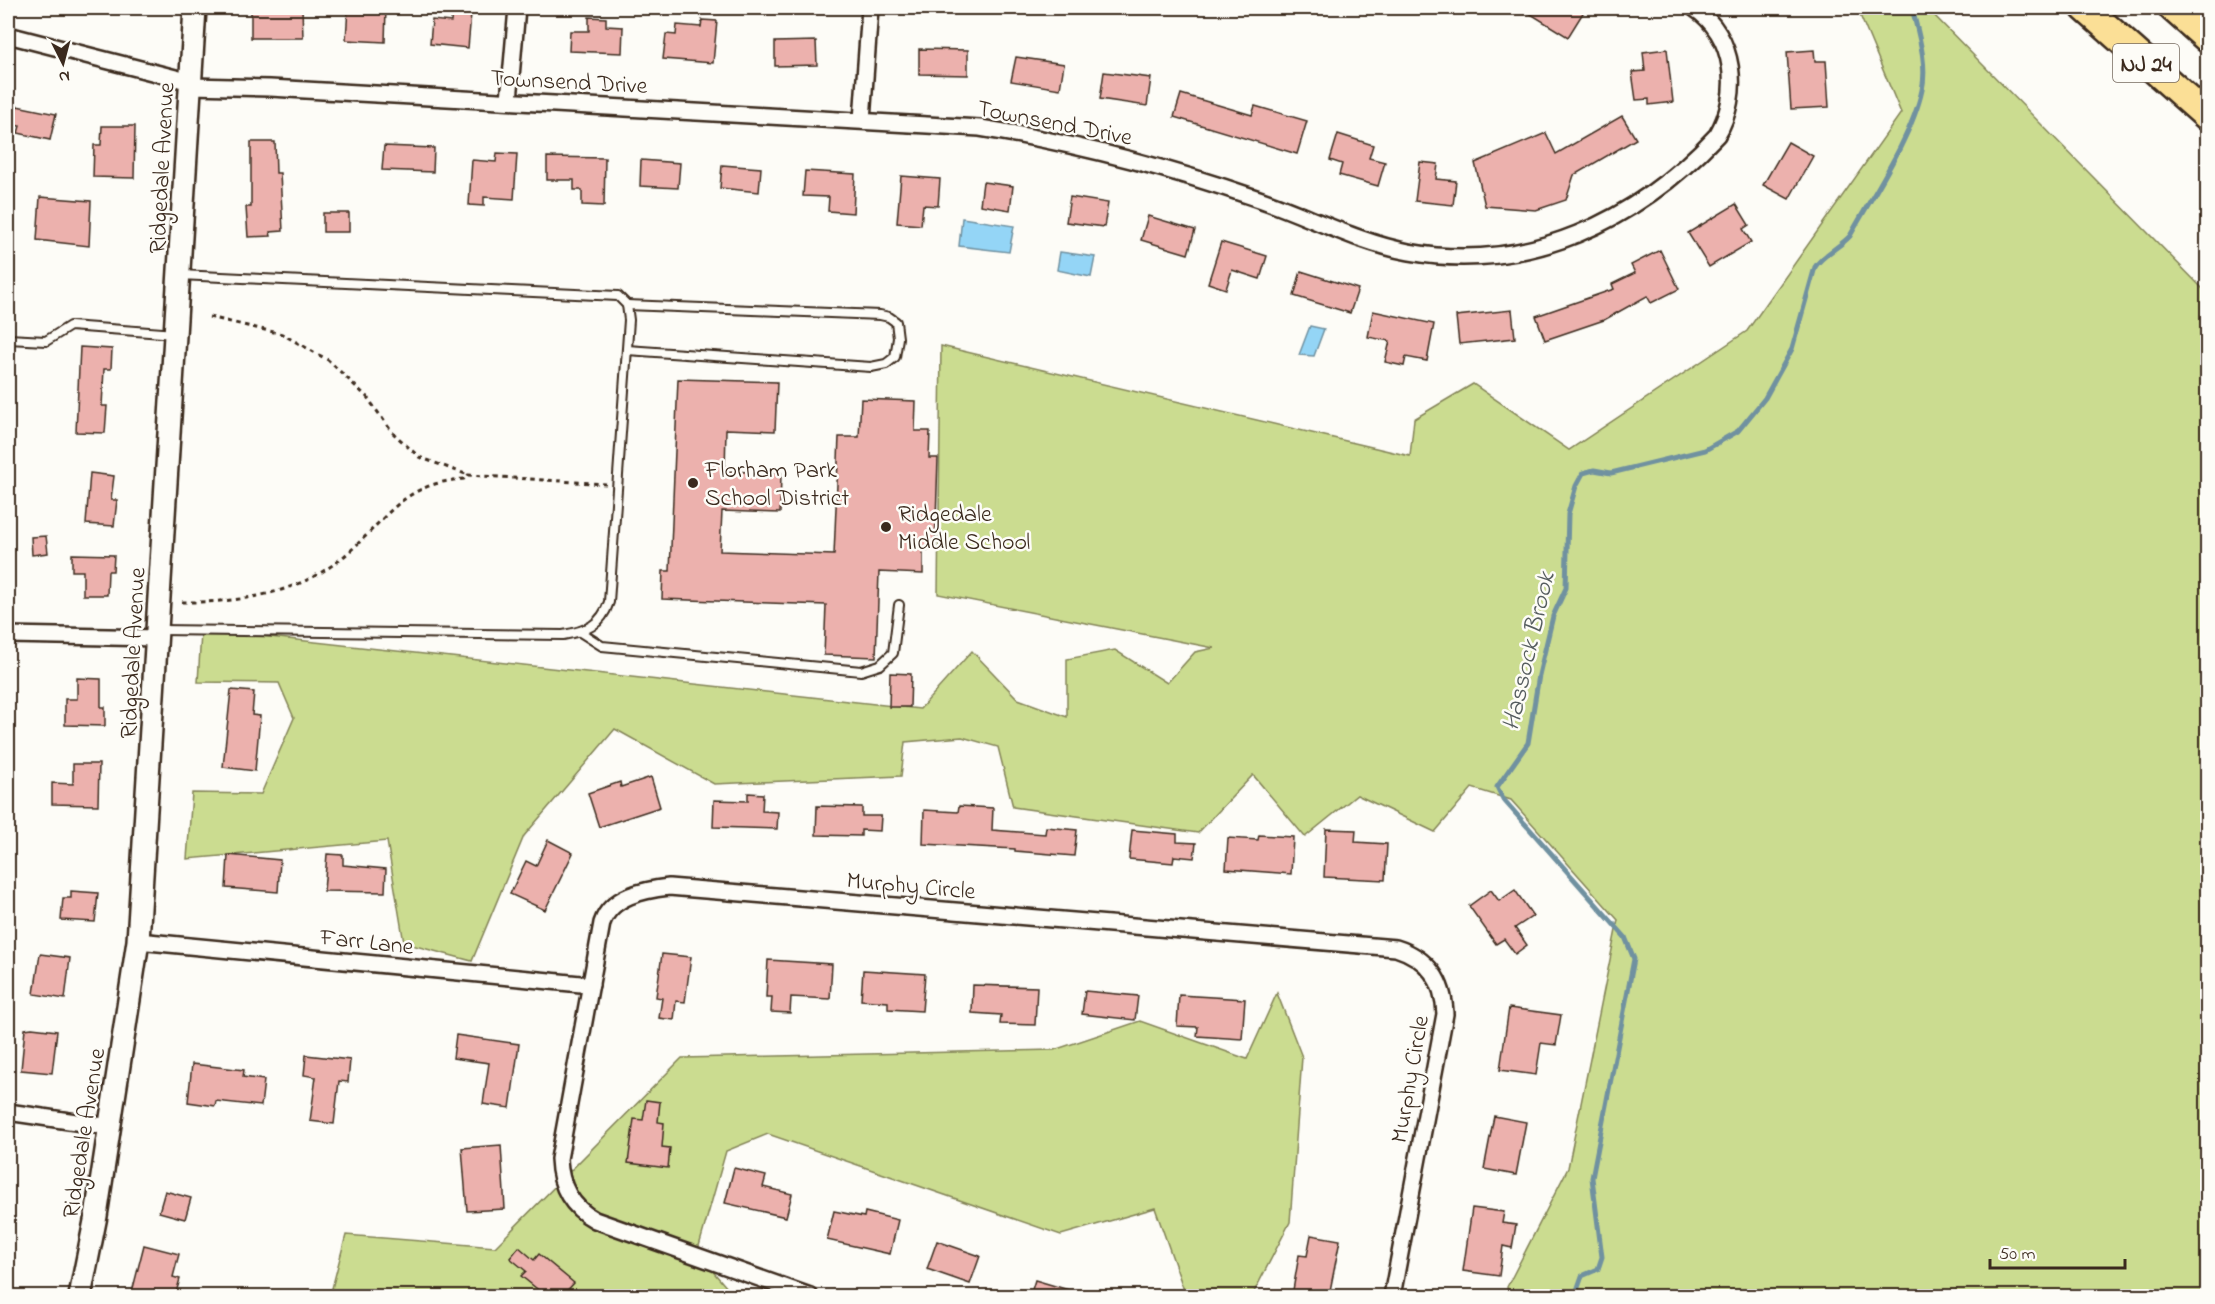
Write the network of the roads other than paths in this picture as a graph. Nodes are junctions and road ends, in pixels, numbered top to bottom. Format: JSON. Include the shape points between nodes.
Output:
{"nodes":[{"id":1,"x":195,"y":8,"type":"edge"},
{"id":2,"x":517,"y":8,"type":"edge"},
{"id":3,"x":870,"y":8,"type":"edge"},
{"id":4,"x":1694,"y":8,"type":"edge"},
{"id":5,"x":2085,"y":8,"type":"edge"},
{"id":6,"x":2173,"y":8,"type":"edge"},
{"id":7,"x":8,"y":35,"type":"edge"},
{"id":8,"x":2208,"y":39,"type":"edge"},
{"id":9,"x":191,"y":84,"type":"junction"},
{"id":10,"x":509,"y":100,"type":"junction"},
{"id":11,"x":2208,"y":117,"type":"edge"},
{"id":12,"x":862,"y":120,"type":"junction"},
{"id":13,"x":180,"y":275,"type":"junction"},
{"id":14,"x":627,"y":305,"type":"junction"},
{"id":15,"x":177,"y":334,"type":"junction"},
{"id":16,"x":8,"y":339,"type":"edge"},
{"id":17,"x":627,"y":350,"type":"junction"},
{"id":18,"x":899,"y":605,"type":"dead end"},
{"id":19,"x":580,"y":632,"type":"junction"},
{"id":20,"x":159,"y":634,"type":"junction"},
{"id":21,"x":8,"y":635,"type":"edge"},
{"id":22,"x":138,"y":942,"type":"junction"},
{"id":23,"x":591,"y":985,"type":"junction"},
{"id":24,"x":8,"y":1112,"type":"edge"},
{"id":25,"x":110,"y":1127,"type":"junction"},
{"id":26,"x":80,"y":1296,"type":"edge"},
{"id":27,"x":810,"y":1296,"type":"edge"},
{"id":28,"x":1392,"y":1296,"type":"edge"}],
"edges":[{"from":1,"to":9,"type":"main road","name":"Ridgedale Avenue"},
{"from":2,"to":10,"type":"street"},
{"from":3,"to":12,"type":"street"},
{"from":4,"to":12,"type":"street","name":"Townsend Drive","via":[[1712,24],[1730,61],[1731,102],[1717,135],[1638,203],[1607,222],[1574,238],[1510,254],[1478,257],[1408,252],[1176,172],[1092,150],[980,128]]},
{"from":5,"to":11,"type":"highway","number":"NJ 24"},
{"from":6,"to":8,"type":"highway","number":"NJ 24"},
{"from":7,"to":9,"type":"street","name":"Townsend Drive"},
{"from":9,"to":10,"type":"street","name":"Townsend Drive"},
{"from":9,"to":13,"type":"main road","name":"Ridgedale Avenue"},
{"from":10,"to":12,"type":"street","name":"Townsend Drive"},
{"from":13,"to":14,"type":"lane","via":[[618,296]]},
{"from":13,"to":15,"type":"main road","name":"Ridgedale Avenue"},
{"from":14,"to":17,"type":"lane"},
{"from":14,"to":17,"type":"lane","via":[[880,315],[896,322],[898,338],[895,357],[871,367]]},
{"from":15,"to":16,"type":"lane","via":[[70,326],[46,341]]},
{"from":15,"to":20,"type":"main road","name":"Ridgedale Avenue"},
{"from":17,"to":19,"type":"lane","via":[[609,602],[599,621]]},
{"from":18,"to":19,"type":"lane","via":[[893,653],[880,665],[861,671],[602,646]]},
{"from":19,"to":20,"type":"lane"},
{"from":20,"to":21,"type":"street"},
{"from":20,"to":22,"type":"main road","name":"Ridgedale Avenue"},
{"from":22,"to":23,"type":"street","name":"Farr Lane"},
{"from":22,"to":25,"type":"main road","name":"Ridgedale Avenue"},
{"from":23,"to":27,"type":"street","name":"Murphy Circle","via":[[559,1159],[562,1183],[574,1205],[596,1220]]},
{"from":23,"to":28,"type":"street","name":"Murphy Circle","via":[[602,923],[609,910],[633,895],[669,887],[1396,948],[1407,952],[1433,972],[1444,998],[1445,1014]]},
{"from":24,"to":25,"type":"street"},
{"from":25,"to":26,"type":"main road","name":"Ridgedale Avenue"}]}
